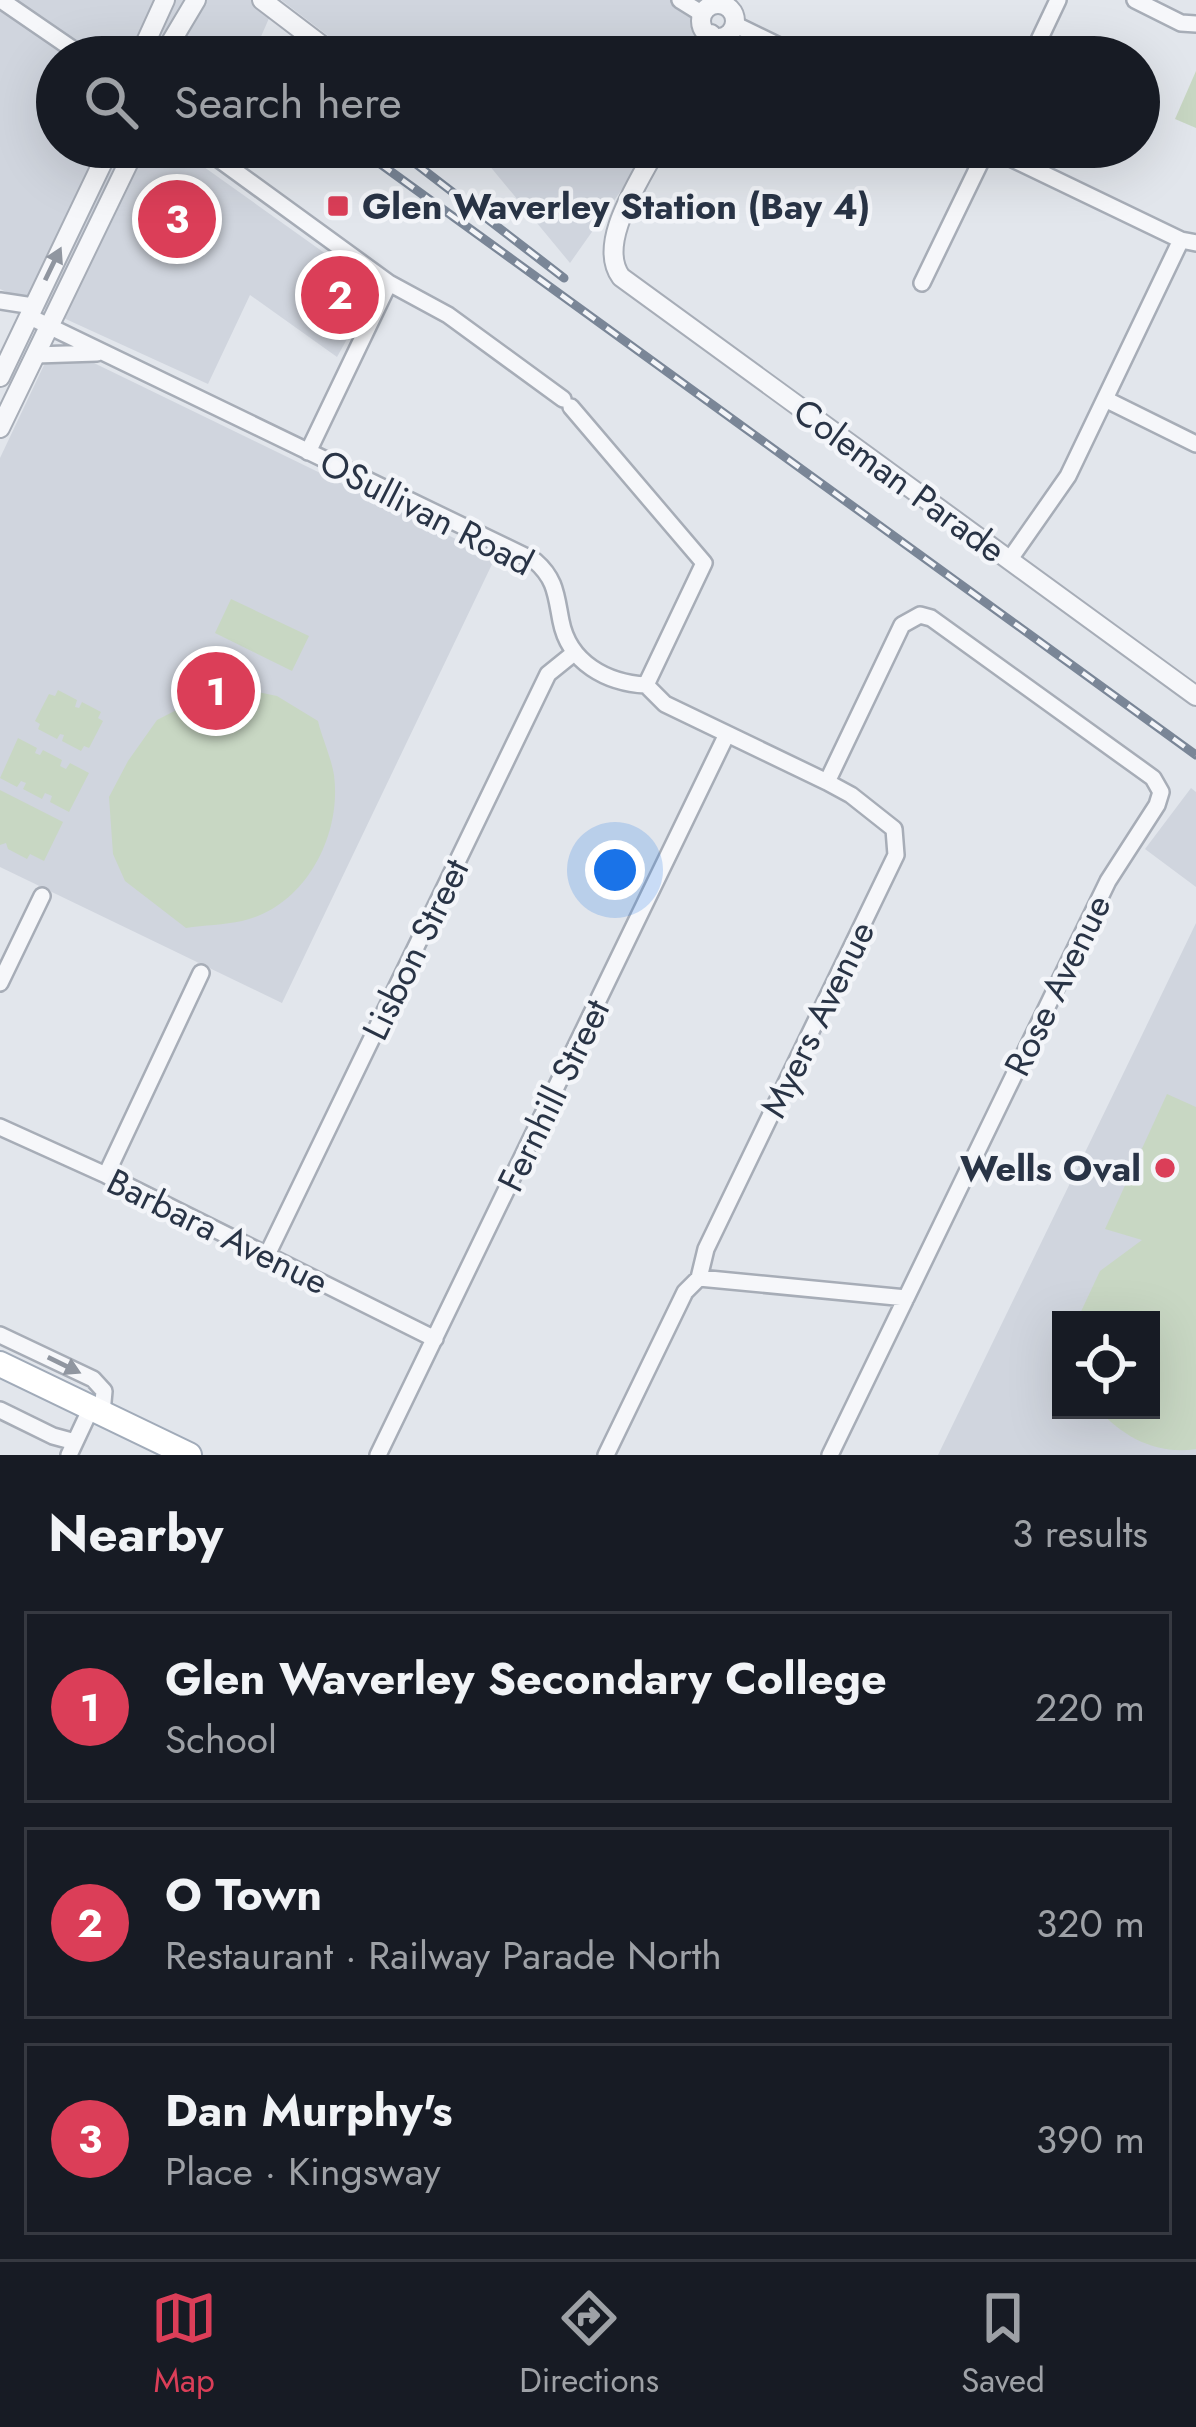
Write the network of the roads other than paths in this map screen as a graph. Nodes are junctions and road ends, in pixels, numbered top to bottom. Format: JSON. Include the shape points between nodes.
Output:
{"nodes":[{"id":1,"x":1,"y":0,"type":"edge"},
{"id":2,"x":165,"y":0,"type":"edge"},
{"id":3,"x":196,"y":0,"type":"edge"},
{"id":4,"x":262,"y":0,"type":"edge"},
{"id":5,"x":680,"y":0,"type":"edge"},
{"id":6,"x":1058,"y":0,"type":"edge"},
{"id":7,"x":1135,"y":0,"type":"edge"},
{"id":8,"x":732,"y":9,"type":"edge"},
{"id":9,"x":701,"y":13,"type":"junction"},
{"id":10,"x":1196,"y":24,"type":"edge"},
{"id":11,"x":711,"y":34,"type":"joint"},
{"id":12,"x":54,"y":36,"type":"edge"},
{"id":13,"x":148,"y":36,"type":"edge"},
{"id":14,"x":175,"y":36,"type":"edge"},
{"id":15,"x":309,"y":36,"type":"edge"},
{"id":16,"x":771,"y":36,"type":"edge"},
{"id":17,"x":1041,"y":36,"type":"edge"},
{"id":18,"x":100,"y":168,"type":"edge"},
{"id":19,"x":126,"y":168,"type":"edge"},
{"id":20,"x":231,"y":168,"type":"edge"},
{"id":21,"x":647,"y":168,"type":"edge"},
{"id":22,"x":980,"y":168,"type":"edge"},
{"id":23,"x":1026,"y":168,"type":"edge"},
{"id":24,"x":1189,"y":242,"type":"edge"},
{"id":25,"x":388,"y":283,"type":"junction"},
{"id":26,"x":922,"y":283,"type":"dead end"},
{"id":27,"x":0,"y":301,"type":"edge"},
{"id":28,"x":31,"y":311,"type":"junction"},
{"id":29,"x":50,"y":326,"type":"junction"},
{"id":30,"x":100,"y":352,"type":"junction"},
{"id":31,"x":36,"y":355,"type":"junction"},
{"id":32,"x":0,"y":377,"type":"edge"},
{"id":33,"x":1107,"y":400,"type":"junction"},
{"id":34,"x":0,"y":428,"type":"edge"},
{"id":35,"x":1196,"y":444,"type":"edge"},
{"id":36,"x":308,"y":452,"type":"junction"},
{"id":37,"x":1010,"y":559,"type":"junction"},
{"id":38,"x":574,"y":653,"type":"junction"},
{"id":39,"x":646,"y":685,"type":"junction"},
{"id":40,"x":1196,"y":696,"type":"edge"},
{"id":41,"x":727,"y":734,"type":"junction"},
{"id":42,"x":827,"y":782,"type":"junction"},
{"id":43,"x":43,"y":896,"type":"dead end"},
{"id":44,"x":201,"y":974,"type":"dead end"},
{"id":45,"x":0,"y":983,"type":"edge"},
{"id":46,"x":0,"y":1127,"type":"edge"},
{"id":47,"x":106,"y":1175,"type":"junction"},
{"id":48,"x":267,"y":1256,"type":"junction"},
{"id":49,"x":699,"y":1278,"type":"junction"},
{"id":50,"x":906,"y":1298,"type":"junction"},
{"id":51,"x":0,"y":1335,"type":"edge"},
{"id":52,"x":435,"y":1339,"type":"junction"},
{"id":53,"x":0,"y":1364,"type":"edge"},
{"id":54,"x":0,"y":1410,"type":"edge"},
{"id":55,"x":96,"y":1410,"type":"junction"},
{"id":56,"x":72,"y":1449,"type":"edge"},
{"id":57,"x":189,"y":1455,"type":"edge"},
{"id":58,"x":378,"y":1455,"type":"edge"},
{"id":59,"x":606,"y":1455,"type":"edge"},
{"id":60,"x":830,"y":1455,"type":"edge"}],
"edges":[{"from":1,"to":12,"type":"street"},
{"from":2,"to":13,"type":"street"},
{"from":3,"to":14,"type":"street"},
{"from":4,"to":15,"type":"street"},
{"from":5,"to":9,"type":"street"},
{"from":6,"to":17,"type":"street"},
{"from":7,"to":10,"type":"street"},
{"from":8,"to":9,"type":"street"},
{"from":8,"to":11,"type":"street","via":[[727,34]]},
{"from":8,"to":16,"type":"street"},
{"from":9,"to":11,"type":"street","via":[[699,23]]},
{"from":28,"to":18,"type":"street","one_way":true},
{"from":19,"to":29,"type":"street"},
{"from":20,"to":25,"type":"street"},
{"from":21,"to":37,"type":"street","name":"Coleman Parade","via":[[614,236],[611,259],[621,277]]},
{"from":22,"to":26,"type":"street"},
{"from":23,"to":24,"type":"street"},
{"from":24,"to":33,"type":"street"},
{"from":25,"to":36,"type":"street"},
{"from":25,"to":39,"type":"street","via":[[448,315],[567,403],[704,563]]},
{"from":27,"to":28,"type":"street","name":"OSullivan Road"},
{"from":28,"to":29,"type":"street","name":"OSullivan Road"},
{"from":28,"to":32,"type":"street"},
{"from":29,"to":30,"type":"street","name":"OSullivan Road"},
{"from":29,"to":31,"type":"street"},
{"from":30,"to":31,"type":"street","name":"OSullivan Road"},
{"from":30,"to":36,"type":"street","name":"OSullivan Road"},
{"from":31,"to":34,"type":"street"},
{"from":33,"to":35,"type":"street"},
{"from":33,"to":37,"type":"street","via":[[1068,476]]},
{"from":36,"to":38,"type":"street","name":"OSullivan Road","via":[[535,561],[552,579]]},
{"from":37,"to":40,"type":"street","name":"Coleman Parade"},
{"from":38,"to":39,"type":"street","via":[[623,684]]},
{"from":38,"to":48,"type":"street","name":"Lisbon Street","via":[[548,674]]},
{"from":39,"to":41,"type":"street","via":[[665,704]]},
{"from":41,"to":42,"type":"street"},
{"from":41,"to":52,"type":"street","name":"Fernhill Street"},
{"from":42,"to":49,"type":"street","name":"Myers Avenue","via":[[894,829],[896,855]]},
{"from":42,"to":50,"type":"street","name":"Rose Avenue","via":[[902,625],[920,615],[1154,778],[1161,792],[1108,881]]},
{"from":43,"to":45,"type":"street"},
{"from":44,"to":47,"type":"street"},
{"from":46,"to":47,"type":"street","name":"Barbara Avenue"},
{"from":47,"to":48,"type":"street","name":"Barbara Avenue"},
{"from":48,"to":52,"type":"street","name":"Barbara Avenue"},
{"from":49,"to":50,"type":"street"},
{"from":49,"to":59,"type":"street","name":"Myers Avenue"},
{"from":50,"to":60,"type":"street","name":"Rose Avenue"},
{"from":51,"to":55,"type":"street","one_way":true,"via":[[94,1379],[104,1391]]},
{"from":52,"to":58,"type":"street","name":"Fernhill Street"},
{"from":53,"to":55,"type":"main road"},
{"from":54,"to":56,"type":"street"},
{"from":55,"to":56,"type":"street"},
{"from":55,"to":57,"type":"main road"}]}
